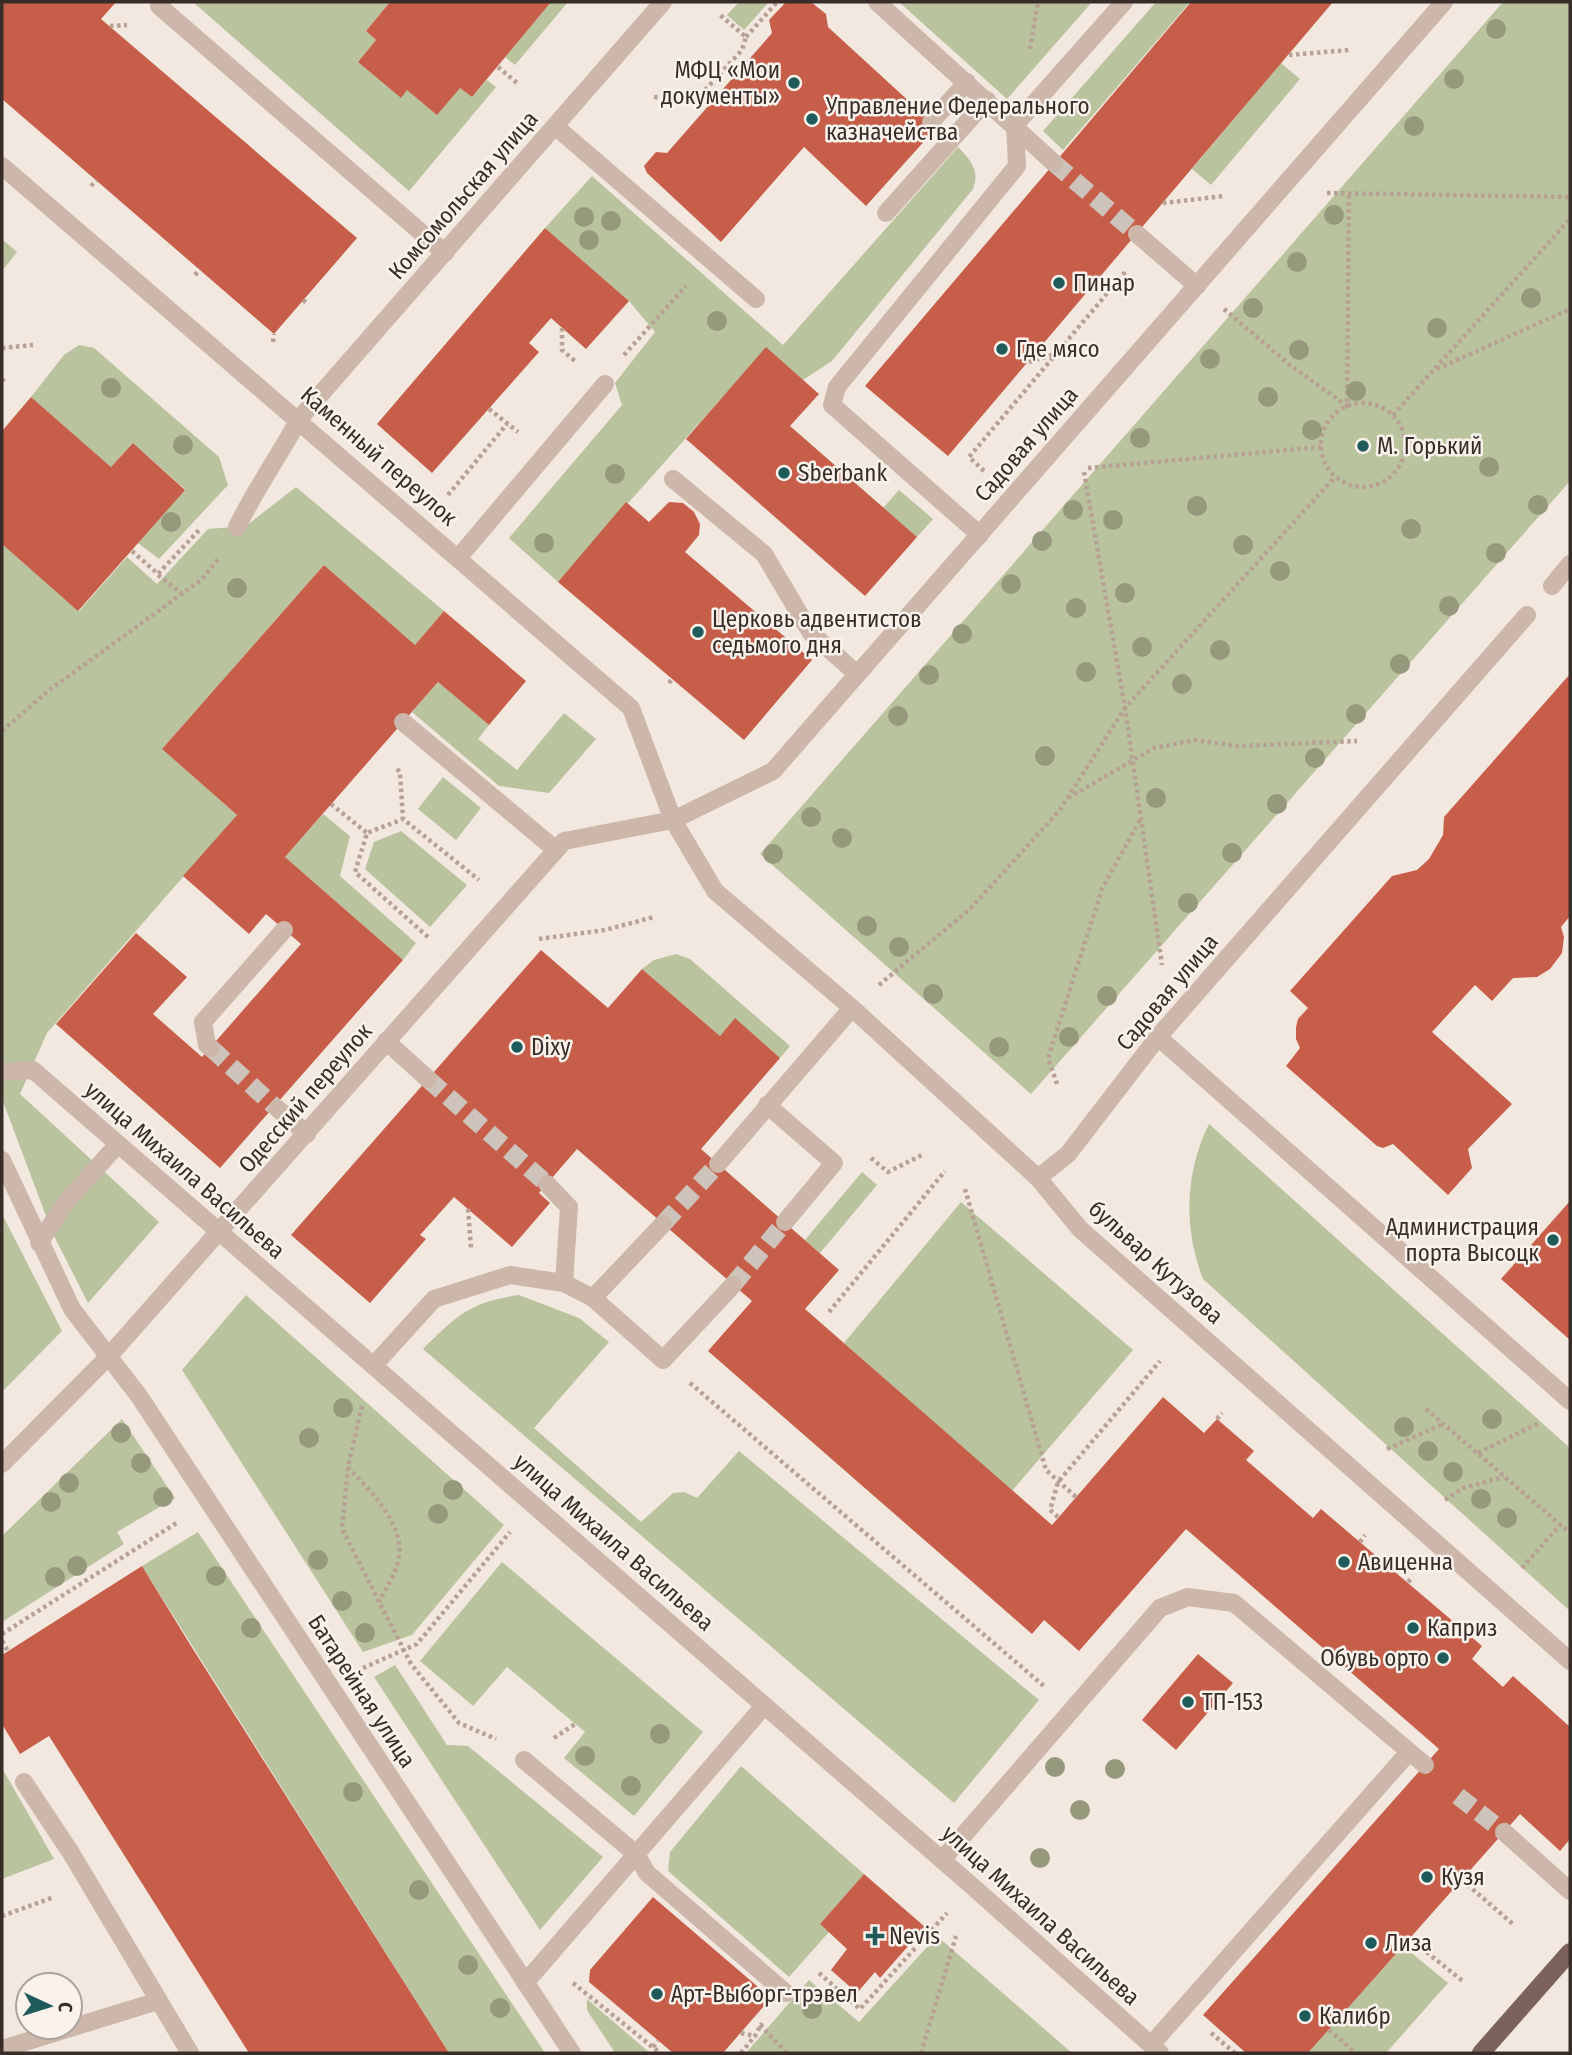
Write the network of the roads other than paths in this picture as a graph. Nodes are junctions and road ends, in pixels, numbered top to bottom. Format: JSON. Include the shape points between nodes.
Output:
{"nodes":[{"id":1,"x":162,"y":2,"type":"edge"},
{"id":2,"x":663,"y":2,"type":"edge"},
{"id":3,"x":877,"y":2,"type":"edge"},
{"id":4,"x":1124,"y":2,"type":"edge"},
{"id":5,"x":1444,"y":2,"type":"edge"},
{"id":6,"x":967,"y":82,"type":"junction"},
{"id":7,"x":986,"y":100,"type":"junction"},
{"id":8,"x":931,"y":122,"type":"dead end"},
{"id":9,"x":1016,"y":125,"type":"junction"},
{"id":10,"x":556,"y":127,"type":"junction"},
{"id":11,"x":1054,"y":163,"type":"tunnel mouth"},
{"id":12,"x":2,"y":166,"type":"edge"},
{"id":13,"x":887,"y":213,"type":"dead end"},
{"id":14,"x":1142,"y":239,"type":"tunnel mouth"},
{"id":15,"x":445,"y":253,"type":"junction"},
{"id":16,"x":1197,"y":286,"type":"junction"},
{"id":17,"x":756,"y":299,"type":"dead end"},
{"id":18,"x":605,"y":384,"type":"road end"},
{"id":19,"x":299,"y":419,"type":"junction"},
{"id":20,"x":673,"y":479,"type":"dead end"},
{"id":21,"x":237,"y":527,"type":"road end"},
{"id":22,"x":980,"y":535,"type":"junction"},
{"id":23,"x":459,"y":557,"type":"junction"},
{"id":24,"x":1570,"y":565,"type":"edge"},
{"id":25,"x":1552,"y":586,"type":"dead end"},
{"id":26,"x":1527,"y":615,"type":"dead end"},
{"id":27,"x":857,"y":674,"type":"junction"},
{"id":28,"x":403,"y":722,"type":"dead end"},
{"id":29,"x":673,"y":820,"type":"junction"},
{"id":30,"x":556,"y":850,"type":"junction"},
{"id":31,"x":284,"y":930,"type":"dead end"},
{"id":32,"x":852,"y":1008,"type":"junction"},
{"id":33,"x":1158,"y":1037,"type":"junction"},
{"id":34,"x":386,"y":1041,"type":"junction"},
{"id":35,"x":211,"y":1048,"type":"tunnel mouth"},
{"id":36,"x":2,"y":1072,"type":"edge"},
{"id":37,"x":428,"y":1079,"type":"tunnel mouth"},
{"id":38,"x":767,"y":1105,"type":"junction"},
{"id":39,"x":278,"y":1109,"type":"tunnel mouth"},
{"id":40,"x":307,"y":1134,"type":"junction"},
{"id":41,"x":118,"y":1144,"type":"junction"},
{"id":42,"x":2,"y":1160,"type":"edge"},
{"id":43,"x":718,"y":1164,"type":"tunnel mouth"},
{"id":44,"x":1038,"y":1178,"type":"junction"},
{"id":45,"x":547,"y":1184,"type":"tunnel mouth"},
{"id":46,"x":785,"y":1222,"type":"tunnel mouth"},
{"id":47,"x":663,"y":1224,"type":"tunnel mouth"},
{"id":48,"x":220,"y":1233,"type":"junction"},
{"id":49,"x":39,"y":1243,"type":"junction"},
{"id":50,"x":564,"y":1283,"type":"junction"},
{"id":51,"x":733,"y":1285,"type":"tunnel mouth"},
{"id":52,"x":593,"y":1298,"type":"junction"},
{"id":53,"x":108,"y":1357,"type":"junction"},
{"id":54,"x":374,"y":1364,"type":"junction"},
{"id":55,"x":1570,"y":1402,"type":"edge"},
{"id":56,"x":2,"y":1464,"type":"edge"},
{"id":57,"x":1570,"y":1661,"type":"edge"},
{"id":58,"x":764,"y":1706,"type":"junction"},
{"id":59,"x":1409,"y":1752,"type":"junction"},
{"id":60,"x":524,"y":1759,"type":"road end"},
{"id":61,"x":1426,"y":1765,"type":"dead end"},
{"id":62,"x":24,"y":1782,"type":"dead end"},
{"id":63,"x":1504,"y":1832,"type":"tunnel mouth"},
{"id":64,"x":636,"y":1854,"type":"junction"},
{"id":65,"x":942,"y":1860,"type":"junction"},
{"id":66,"x":1570,"y":1891,"type":"edge"},
{"id":67,"x":1570,"y":1952,"type":"edge"},
{"id":68,"x":525,"y":1983,"type":"junction"},
{"id":69,"x":786,"y":1993,"type":"road end"},
{"id":70,"x":158,"y":2001,"type":"junction"},
{"id":71,"x":2,"y":2049,"type":"edge"},
{"id":72,"x":1155,"y":2049,"type":"edge"},
{"id":73,"x":190,"y":2053,"type":"edge"},
{"id":74,"x":572,"y":2053,"type":"edge"},
{"id":75,"x":1481,"y":2053,"type":"edge"}],
"edges":[{"from":1,"to":15,"type":"street","via":[[159,6]]},
{"from":2,"to":10,"type":"street","name":"Комсомольская улица"},
{"from":3,"to":6,"type":"street"},
{"from":4,"to":9,"type":"street"},
{"from":5,"to":16,"type":"street","name":"Садовая улица"},
{"from":6,"to":7,"type":"street"},
{"from":6,"to":8,"type":"street"},
{"from":7,"to":9,"type":"street"},
{"from":7,"to":13,"type":"street"},
{"from":9,"to":11,"type":"street"},
{"from":9,"to":22,"type":"street","via":[[1017,166],[837,387],[832,405]]},
{"from":10,"to":15,"type":"street","name":"Комсомольская улица"},
{"from":10,"to":17,"type":"street"},
{"from":12,"to":19,"type":"street","name":"Каменный переулок"},
{"from":14,"to":16,"type":"street"},
{"from":15,"to":19,"type":"street","name":"Комсомольская улица"},
{"from":16,"to":22,"type":"street","name":"Садовая улица"},
{"from":18,"to":23,"type":"street"},
{"from":19,"to":21,"type":"street","name":"Комсомольская улица"},
{"from":19,"to":23,"type":"street","name":"Каменный переулок"},
{"from":20,"to":27,"type":"street","via":[[764,554],[811,632]]},
{"from":22,"to":27,"type":"street","name":"Садовая улица"},
{"from":23,"to":29,"type":"street","name":"Каменный переулок","via":[[631,708]]},
{"from":24,"to":25,"type":"street"},
{"from":26,"to":33,"type":"street","name":"Садовая улица"},
{"from":27,"to":29,"type":"street","name":"Садовая улица","via":[[774,772]]},
{"from":28,"to":30,"type":"street"},
{"from":29,"to":30,"type":"street","name":"Одесский переулок","via":[[564,841]]},
{"from":29,"to":32,"type":"street","name":"бульвар Кутузова","via":[[715,891]]},
{"from":30,"to":34,"type":"street","name":"Одесский переулок"},
{"from":31,"to":35,"type":"street","via":[[203,1022]]},
{"from":32,"to":38,"type":"street"},
{"from":32,"to":44,"type":"street","name":"бульвар Кутузова"},
{"from":33,"to":44,"type":"street","name":"Садовая улица","via":[[1068,1154]]},
{"from":33,"to":55,"type":"street"},
{"from":34,"to":37,"type":"street"},
{"from":34,"to":40,"type":"street","name":"Одесский переулок"},
{"from":36,"to":41,"type":"street","name":"улица Михаила Васильева","via":[[33,1070]]},
{"from":38,"to":43,"type":"street"},
{"from":38,"to":46,"type":"street","via":[[834,1163]]},
{"from":39,"to":40,"type":"street"},
{"from":40,"to":48,"type":"street","name":"Одесский переулок"},
{"from":41,"to":48,"type":"street","name":"улица Михаила Васильева"},
{"from":41,"to":49,"type":"street","via":[[66,1202]]},
{"from":42,"to":49,"type":"street","name":"Батарейная улица"},
{"from":44,"to":57,"type":"street","name":"бульвар Кутузова","via":[[1080,1229]]},
{"from":45,"to":50,"type":"street","via":[[569,1207]]},
{"from":47,"to":52,"type":"street"},
{"from":48,"to":53,"type":"street","name":"Одесский переулок"},
{"from":48,"to":54,"type":"street","name":"улица Михаила Васильева"},
{"from":49,"to":53,"type":"street","name":"Батарейная улица","via":[[72,1309]]},
{"from":50,"to":52,"type":"street"},
{"from":50,"to":54,"type":"street","via":[[510,1275],[434,1299]]},
{"from":51,"to":52,"type":"street","via":[[663,1360]]},
{"from":53,"to":56,"type":"street","name":"Одесский переулок"},
{"from":53,"to":68,"type":"street","name":"Батарейная улица","via":[[139,1396]]},
{"from":54,"to":58,"type":"street","name":"улица Михаила Васильева"},
{"from":58,"to":64,"type":"street"},
{"from":58,"to":65,"type":"street","name":"улица Михаила Васильева"},
{"from":59,"to":61,"type":"street"},
{"from":59,"to":65,"type":"street","via":[[1234,1604],[1188,1597],[1160,1608]]},
{"from":59,"to":72,"type":"street"},
{"from":60,"to":64,"type":"street"},
{"from":62,"to":70,"type":"street"},
{"from":63,"to":66,"type":"street"},
{"from":64,"to":68,"type":"street"},
{"from":64,"to":69,"type":"street","via":[[647,1872]]},
{"from":65,"to":72,"type":"street","name":"улица Михаила Васильева"},
{"from":67,"to":75,"type":"main road"},
{"from":68,"to":74,"type":"street","name":"Батарейная улица"},
{"from":70,"to":71,"type":"street"},
{"from":70,"to":73,"type":"street"}]}
